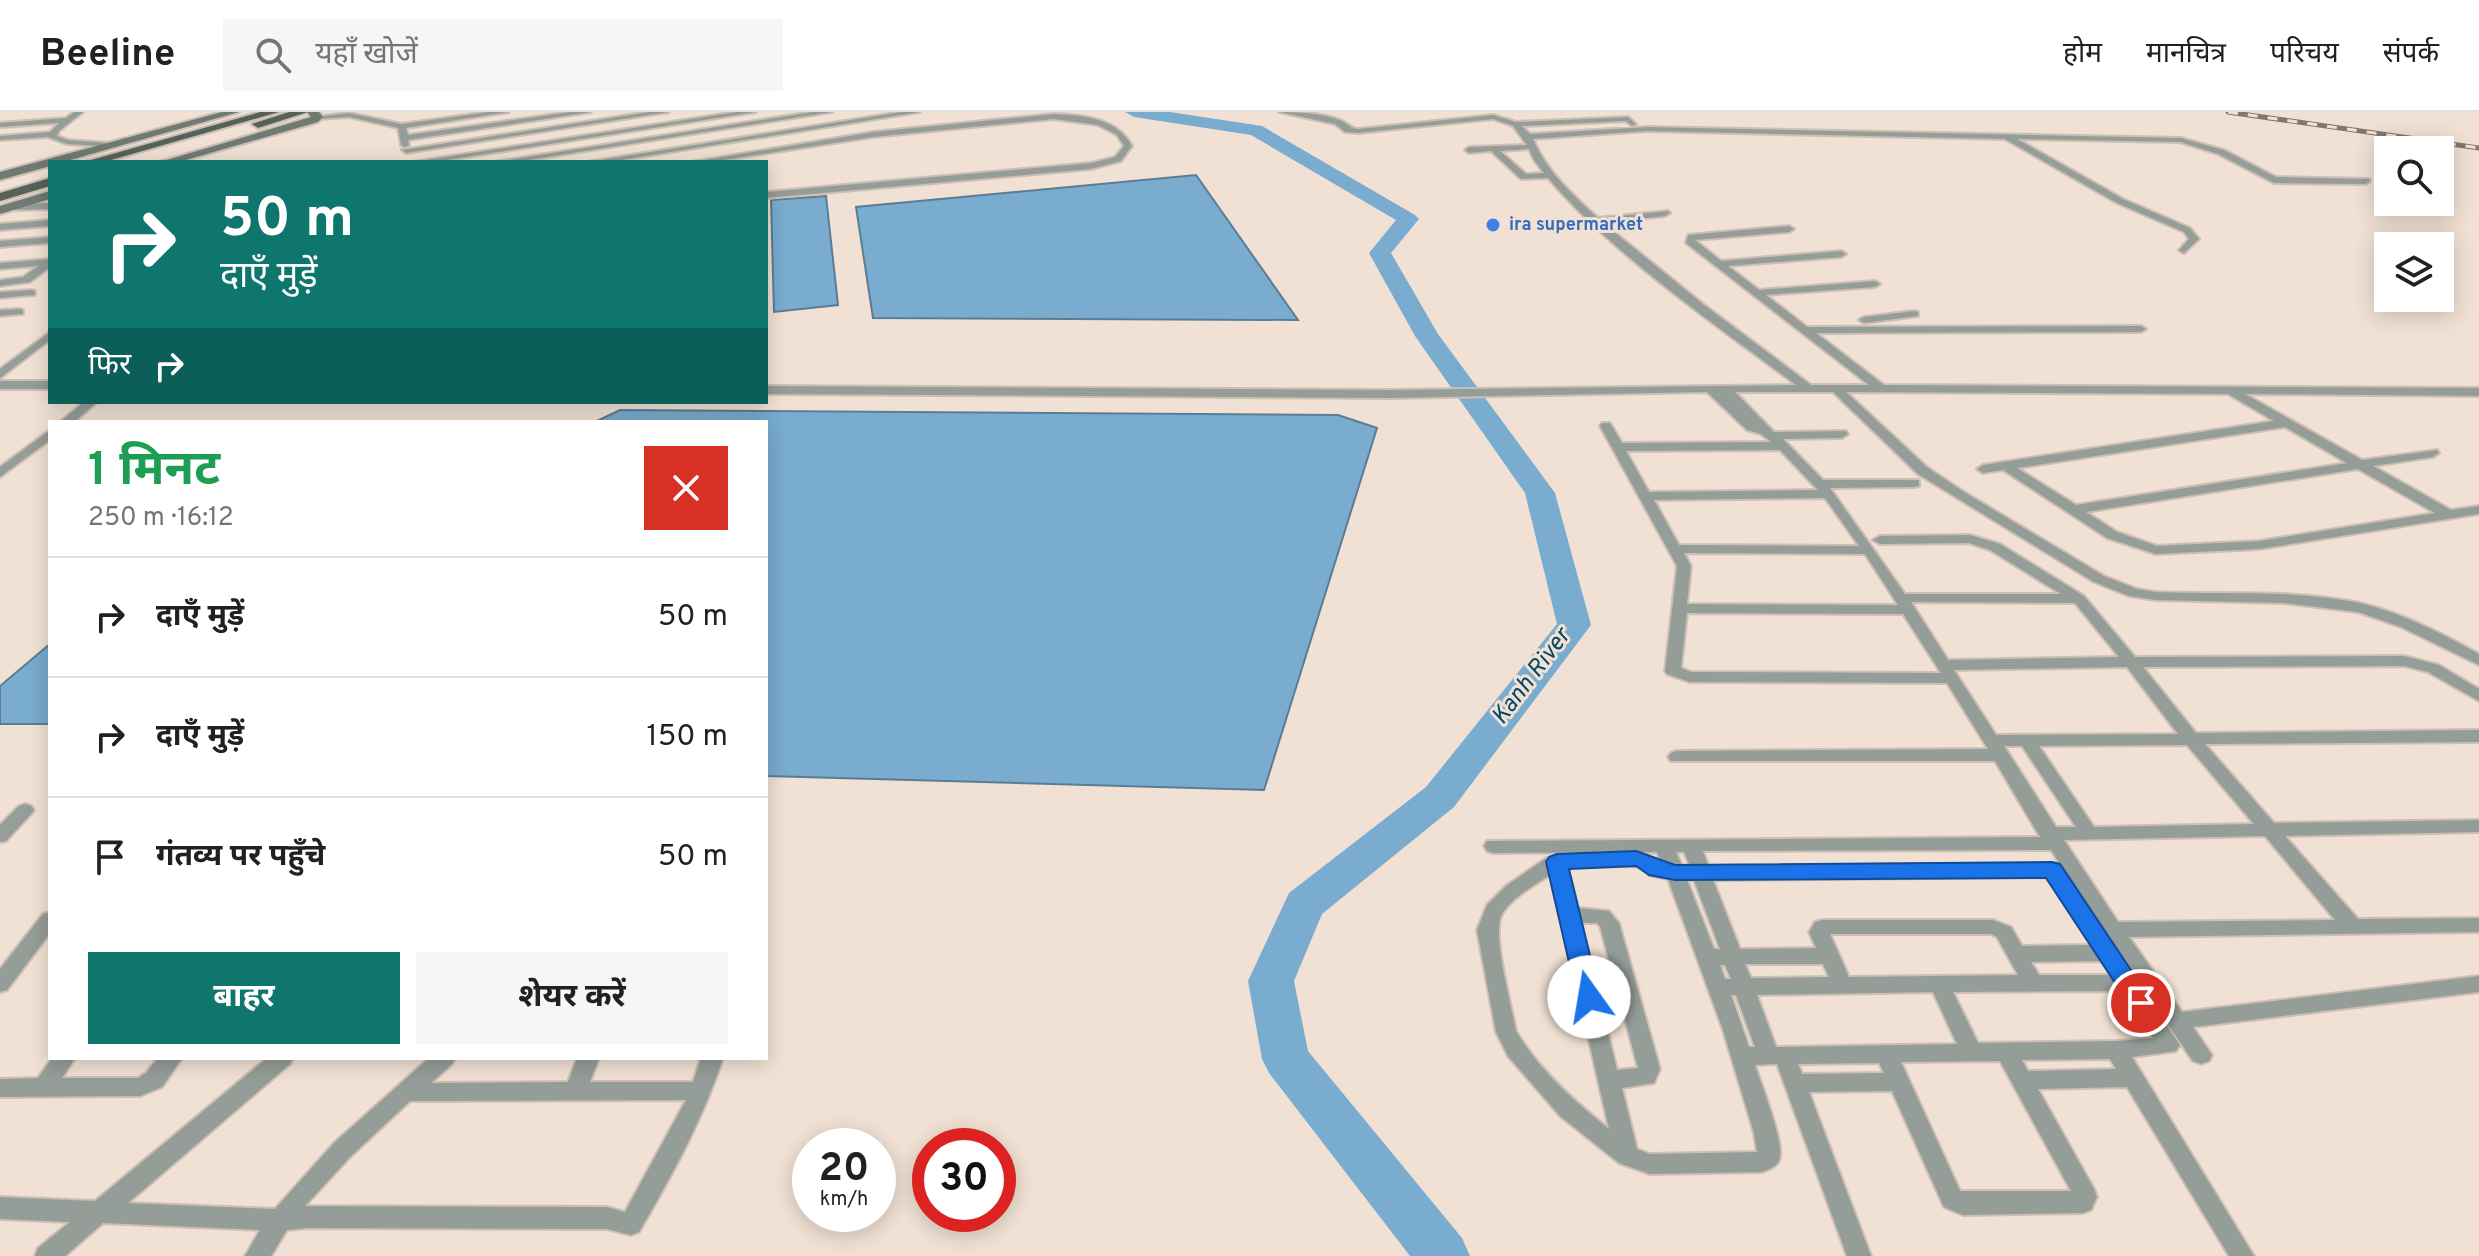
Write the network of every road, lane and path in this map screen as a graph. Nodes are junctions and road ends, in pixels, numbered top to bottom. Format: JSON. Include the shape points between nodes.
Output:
{"nodes":[{"id":1,"x":79,"y":112,"type":"edge"},
{"id":2,"x":234,"y":112,"type":"edge"},
{"id":3,"x":273,"y":112,"type":"edge"},
{"id":4,"x":302,"y":112,"type":"edge"},
{"id":5,"x":382,"y":112,"type":"edge"},
{"id":6,"x":505,"y":112,"type":"edge"},
{"id":7,"x":587,"y":112,"type":"edge"},
{"id":8,"x":665,"y":112,"type":"edge"},
{"id":9,"x":752,"y":112,"type":"edge"},
{"id":10,"x":828,"y":112,"type":"edge"},
{"id":11,"x":918,"y":112,"type":"edge"},
{"id":12,"x":1283,"y":112,"type":"edge"},
{"id":13,"x":1514,"y":112,"type":"edge"},
{"id":14,"x":315,"y":114,"type":"edge"},
{"id":15,"x":560,"y":114,"type":"edge"},
{"id":16,"x":807,"y":114,"type":"edge"},
{"id":17,"x":349,"y":115,"type":"junction"},
{"id":18,"x":69,"y":120,"type":"junction"},
{"id":19,"x":1505,"y":120,"type":"junction"},
{"id":20,"x":677,"y":123,"type":"junction"},
{"id":21,"x":0,"y":125,"type":"edge"},
{"id":22,"x":402,"y":126,"type":"junction"},
{"id":23,"x":1411,"y":126,"type":"junction"},
{"id":24,"x":1517,"y":126,"type":"junction"},
{"id":25,"x":568,"y":127,"type":"junction"},
{"id":26,"x":822,"y":127,"type":"junction"},
{"id":27,"x":937,"y":127,"type":"junction"},
{"id":28,"x":1635,"y":130,"type":"junction"},
{"id":29,"x":689,"y":133,"type":"junction"},
{"id":30,"x":52,"y":134,"type":"junction"},
{"id":31,"x":2004,"y":135,"type":"junction"},
{"id":32,"x":0,"y":138,"type":"edge"},
{"id":33,"x":405,"y":138,"type":"junction"},
{"id":34,"x":573,"y":139,"type":"junction"},
{"id":35,"x":836,"y":140,"type":"junction"},
{"id":36,"x":1528,"y":142,"type":"junction"},
{"id":37,"x":110,"y":145,"type":"junction"},
{"id":38,"x":699,"y":146,"type":"junction"},
{"id":39,"x":1493,"y":149,"type":"junction"},
{"id":40,"x":406,"y":150,"type":"junction"},
{"id":41,"x":580,"y":150,"type":"junction"},
{"id":42,"x":1469,"y":150,"type":"dead end"},
{"id":43,"x":57,"y":160,"type":"edge"},
{"id":44,"x":97,"y":160,"type":"edge"},
{"id":45,"x":128,"y":160,"type":"edge"},
{"id":46,"x":172,"y":160,"type":"edge"},
{"id":47,"x":409,"y":160,"type":"edge"},
{"id":48,"x":431,"y":160,"type":"edge"},
{"id":49,"x":512,"y":160,"type":"edge"},
{"id":50,"x":588,"y":160,"type":"edge"},
{"id":51,"x":604,"y":160,"type":"edge"},
{"id":52,"x":709,"y":160,"type":"joint"},
{"id":53,"x":48,"y":163,"type":"edge"},
{"id":54,"x":48,"y":174,"type":"edge"},
{"id":55,"x":1550,"y":175,"type":"junction"},
{"id":56,"x":0,"y":176,"type":"edge"},
{"id":57,"x":2366,"y":181,"type":"dead end"},
{"id":58,"x":48,"y":183,"type":"edge"},
{"id":59,"x":0,"y":187,"type":"edge"},
{"id":60,"x":768,"y":195,"type":"edge"},
{"id":61,"x":48,"y":196,"type":"edge"},
{"id":62,"x":0,"y":197,"type":"edge"},
{"id":63,"x":48,"y":206,"type":"edge"},
{"id":64,"x":6,"y":208,"type":"edge"},
{"id":65,"x":1665,"y":213,"type":"dead end"},
{"id":66,"x":1593,"y":221,"type":"junction"},
{"id":67,"x":48,"y":223,"type":"edge"},
{"id":68,"x":0,"y":227,"type":"edge"},
{"id":69,"x":1789,"y":229,"type":"dead end"},
{"id":70,"x":48,"y":240,"type":"edge"},
{"id":71,"x":0,"y":244,"type":"edge"},
{"id":72,"x":2184,"y":250,"type":"dead end"},
{"id":73,"x":1841,"y":254,"type":"dead end"},
{"id":74,"x":48,"y":262,"type":"edge"},
{"id":75,"x":48,"y":264,"type":"edge"},
{"id":76,"x":1717,"y":264,"type":"junction"},
{"id":77,"x":0,"y":266,"type":"edge"},
{"id":78,"x":0,"y":283,"type":"edge"},
{"id":79,"x":1875,"y":284,"type":"dead end"},
{"id":80,"x":31,"y":293,"type":"dead end"},
{"id":81,"x":1756,"y":293,"type":"junction"},
{"id":82,"x":0,"y":295,"type":"edge"},
{"id":83,"x":19,"y":312,"type":"dead end"},
{"id":84,"x":0,"y":313,"type":"edge"},
{"id":85,"x":1914,"y":314,"type":"dead end"},
{"id":86,"x":1801,"y":328,"type":"junction"},
{"id":87,"x":2141,"y":329,"type":"dead end"},
{"id":88,"x":48,"y":337,"type":"edge"},
{"id":89,"x":0,"y":375,"type":"edge"},
{"id":90,"x":0,"y":385,"type":"edge"},
{"id":91,"x":48,"y":385,"type":"edge"},
{"id":92,"x":1710,"y":388,"type":"junction"},
{"id":93,"x":1725,"y":388,"type":"junction"},
{"id":94,"x":1809,"y":389,"type":"junction"},
{"id":95,"x":1836,"y":389,"type":"junction"},
{"id":96,"x":1881,"y":389,"type":"junction"},
{"id":97,"x":768,"y":390,"type":"edge"},
{"id":98,"x":2230,"y":391,"type":"junction"},
{"id":99,"x":2479,"y":392,"type":"edge"},
{"id":100,"x":88,"y":404,"type":"edge"},
{"id":101,"x":1733,"y":410,"type":"junction"},
{"id":102,"x":1747,"y":410,"type":"junction"},
{"id":103,"x":68,"y":420,"type":"edge"},
{"id":104,"x":2286,"y":423,"type":"junction"},
{"id":105,"x":1606,"y":426,"type":"dead end"},
{"id":106,"x":1842,"y":434,"type":"dead end"},
{"id":107,"x":48,"y":436,"type":"edge"},
{"id":108,"x":1773,"y":438,"type":"junction"},
{"id":109,"x":1618,"y":447,"type":"junction"},
{"id":110,"x":2433,"y":453,"type":"dead end"},
{"id":111,"x":2360,"y":465,"type":"junction"},
{"id":112,"x":2006,"y":466,"type":"junction"},
{"id":113,"x":1983,"y":469,"type":"dead end"},
{"id":114,"x":0,"y":473,"type":"edge"},
{"id":115,"x":1914,"y":483,"type":"dead end"},
{"id":116,"x":1826,"y":489,"type":"junction"},
{"id":117,"x":1646,"y":496,"type":"junction"},
{"id":118,"x":2073,"y":510,"type":"junction"},
{"id":119,"x":2479,"y":510,"type":"edge"},
{"id":120,"x":2447,"y":514,"type":"junction"},
{"id":121,"x":1874,"y":545,"type":"junction"},
{"id":122,"x":1675,"y":549,"type":"junction"},
{"id":123,"x":2079,"y":599,"type":"junction"},
{"id":124,"x":1904,"y":604,"type":"junction"},
{"id":125,"x":1680,"y":608,"type":"junction"},
{"id":126,"x":2479,"y":660,"type":"edge"},
{"id":127,"x":2131,"y":662,"type":"junction"},
{"id":128,"x":1948,"y":672,"type":"junction"},
{"id":129,"x":2479,"y":696,"type":"edge"},
{"id":130,"x":2479,"y":736,"type":"edge"},
{"id":131,"x":2192,"y":740,"type":"junction"},
{"id":132,"x":2027,"y":741,"type":"junction"},
{"id":133,"x":1995,"y":748,"type":"junction"},
{"id":134,"x":1677,"y":757,"type":"dead end"},
{"id":135,"x":25,"y":810,"type":"dead end"},
{"id":136,"x":2479,"y":826,"type":"edge"},
{"id":137,"x":2268,"y":830,"type":"junction"},
{"id":138,"x":2089,"y":833,"type":"junction"},
{"id":139,"x":0,"y":836,"type":"edge"},
{"id":140,"x":2051,"y":838,"type":"junction"},
{"id":141,"x":1664,"y":845,"type":"junction"},
{"id":142,"x":1691,"y":845,"type":"junction"},
{"id":143,"x":1493,"y":846,"type":"dead end"},
{"id":144,"x":1557,"y":862,"type":"junction"},
{"id":145,"x":1701,"y":872,"type":"junction"},
{"id":146,"x":1675,"y":873,"type":"junction"},
{"id":147,"x":1569,"y":915,"type":"junction"},
{"id":148,"x":48,"y":922,"type":"edge"},
{"id":149,"x":2479,"y":925,"type":"edge"},
{"id":150,"x":2353,"y":927,"type":"junction"},
{"id":151,"x":2113,"y":930,"type":"junction"},
{"id":152,"x":2108,"y":953,"type":"junction"},
{"id":153,"x":2016,"y":954,"type":"junction"},
{"id":154,"x":1734,"y":956,"type":"junction"},
{"id":155,"x":1830,"y":956,"type":"junction"},
{"id":156,"x":1706,"y":957,"type":"junction"},
{"id":157,"x":2033,"y":983,"type":"junction"},
{"id":158,"x":2128,"y":983,"type":"junction"},
{"id":159,"x":0,"y":984,"type":"edge"},
{"id":160,"x":1939,"y":984,"type":"junction"},
{"id":161,"x":2479,"y":984,"type":"edge"},
{"id":162,"x":1746,"y":986,"type":"junction"},
{"id":163,"x":1843,"y":986,"type":"junction"},
{"id":164,"x":1717,"y":987,"type":"junction"},
{"id":165,"x":2177,"y":1021,"type":"junction"},
{"id":166,"x":2116,"y":1050,"type":"junction"},
{"id":167,"x":2006,"y":1051,"type":"junction"},
{"id":168,"x":1972,"y":1052,"type":"junction"},
{"id":169,"x":1886,"y":1054,"type":"junction"},
{"id":170,"x":1777,"y":1055,"type":"junction"},
{"id":171,"x":2201,"y":1055,"type":"dead end"},
{"id":172,"x":1742,"y":1056,"type":"junction"},
{"id":173,"x":63,"y":1060,"type":"edge"},
{"id":174,"x":169,"y":1060,"type":"edge"},
{"id":175,"x":280,"y":1060,"type":"edge"},
{"id":176,"x":442,"y":1060,"type":"edge"},
{"id":177,"x":587,"y":1060,"type":"edge"},
{"id":178,"x":711,"y":1060,"type":"edge"},
{"id":179,"x":2133,"y":1078,"type":"junction"},
{"id":180,"x":1608,"y":1080,"type":"junction"},
{"id":181,"x":2022,"y":1080,"type":"junction"},
{"id":182,"x":1899,"y":1082,"type":"junction"},
{"id":183,"x":1794,"y":1083,"type":"junction"},
{"id":184,"x":0,"y":1088,"type":"edge"},
{"id":185,"x":43,"y":1089,"type":"junction"},
{"id":186,"x":576,"y":1090,"type":"junction"},
{"id":187,"x":702,"y":1091,"type":"junction"},
{"id":188,"x":406,"y":1092,"type":"junction"},
{"id":189,"x":1627,"y":1156,"type":"junction"},
{"id":190,"x":0,"y":1208,"type":"edge"},
{"id":191,"x":100,"y":1211,"type":"junction"},
{"id":192,"x":278,"y":1220,"type":"junction"},
{"id":193,"x":47,"y":1256,"type":"edge"},
{"id":194,"x":257,"y":1256,"type":"edge"},
{"id":195,"x":1859,"y":1256,"type":"edge"},
{"id":196,"x":2242,"y":1256,"type":"edge"}],
"edges":[{"from":1,"to":18,"type":"street"},
{"from":2,"to":37,"type":"street"},
{"from":3,"to":44,"type":"main road"},
{"from":4,"to":45,"type":"main road"},
{"from":5,"to":17,"type":"street"},
{"from":6,"to":22,"type":"street"},
{"from":7,"to":15,"type":"street"},
{"from":8,"to":25,"type":"street"},
{"from":9,"to":20,"type":"street"},
{"from":10,"to":16,"type":"street"},
{"from":11,"to":26,"type":"street"},
{"from":11,"to":27,"type":"street"},
{"from":12,"to":23,"type":"street","via":[[1338,122],[1352,131]]},
{"from":13,"to":19,"type":"street"},
{"from":14,"to":17,"type":"street"},
{"from":14,"to":46,"type":"street"},
{"from":15,"to":25,"type":"street"},
{"from":15,"to":33,"type":"street"},
{"from":16,"to":26,"type":"street"},
{"from":16,"to":29,"type":"street"},
{"from":17,"to":22,"type":"street"},
{"from":18,"to":21,"type":"street"},
{"from":18,"to":30,"type":"street"},
{"from":19,"to":23,"type":"street"},
{"from":19,"to":24,"type":"street"},
{"from":20,"to":29,"type":"street"},
{"from":20,"to":34,"type":"street"},
{"from":22,"to":33,"type":"street"},
{"from":23,"to":24,"type":"street","via":[[1431,131]]},
{"from":24,"to":28,"type":"street","via":[[1628,119]]},
{"from":24,"to":36,"type":"street"},
{"from":25,"to":34,"type":"street"},
{"from":25,"to":40,"type":"street"},
{"from":26,"to":35,"type":"street"},
{"from":26,"to":38,"type":"street"},
{"from":27,"to":35,"type":"street"},
{"from":27,"to":60,"type":"street","via":[[1075,117],[1115,129],[1128,146],[1118,159],[1091,166]]},
{"from":28,"to":31,"type":"street"},
{"from":28,"to":36,"type":"street"},
{"from":29,"to":38,"type":"street"},
{"from":29,"to":41,"type":"street"},
{"from":30,"to":32,"type":"street"},
{"from":30,"to":37,"type":"street","via":[[67,142]]},
{"from":31,"to":57,"type":"street","via":[[2181,140],[2221,152],[2274,180]]},
{"from":31,"to":72,"type":"street","via":[[2120,201],[2187,230],[2194,239]]},
{"from":33,"to":40,"type":"street"},
{"from":34,"to":41,"type":"street"},
{"from":34,"to":48,"type":"street"},
{"from":35,"to":52,"type":"street"},
{"from":36,"to":39,"type":"street"},
{"from":36,"to":55,"type":"street"},
{"from":37,"to":43,"type":"street"},
{"from":38,"to":51,"type":"street"},
{"from":38,"to":52,"type":"street"},
{"from":39,"to":42,"type":"street"},
{"from":39,"to":55,"type":"street","via":[[1524,177]]},
{"from":40,"to":47,"type":"street"},
{"from":41,"to":49,"type":"street"},
{"from":41,"to":50,"type":"street"},
{"from":53,"to":56,"type":"street"},
{"from":54,"to":59,"type":"main road"},
{"from":55,"to":66,"type":"street"},
{"from":58,"to":62,"type":"main road"},
{"from":61,"to":64,"type":"street"},
{"from":63,"to":64,"type":"street"},
{"from":65,"to":66,"type":"street"},
{"from":66,"to":94,"type":"street"},
{"from":67,"to":68,"type":"street"},
{"from":69,"to":76,"type":"street","via":[[1691,237],[1692,245]]},
{"from":70,"to":71,"type":"street"},
{"from":73,"to":76,"type":"street"},
{"from":74,"to":77,"type":"street"},
{"from":75,"to":78,"type":"street","via":[[26,280]]},
{"from":76,"to":81,"type":"street"},
{"from":79,"to":81,"type":"street"},
{"from":80,"to":82,"type":"street"},
{"from":81,"to":86,"type":"street"},
{"from":83,"to":84,"type":"street"},
{"from":85,"to":86,"type":"street"},
{"from":86,"to":87,"type":"street"},
{"from":86,"to":96,"type":"street"},
{"from":88,"to":89,"type":"street"},
{"from":90,"to":91,"type":"street"},
{"from":92,"to":93,"type":"street"},
{"from":92,"to":97,"type":"street","via":[[1390,394]]},
{"from":92,"to":101,"type":"street"},
{"from":93,"to":94,"type":"street"},
{"from":93,"to":102,"type":"street"},
{"from":94,"to":95,"type":"street"},
{"from":95,"to":96,"type":"street"},
{"from":95,"to":126,"type":"street","via":[[1923,471],[2099,579],[2156,596],[2356,607],[2419,627]]},
{"from":96,"to":98,"type":"street"},
{"from":98,"to":99,"type":"street"},
{"from":98,"to":104,"type":"street"},
{"from":100,"to":103,"type":"street"},
{"from":101,"to":102,"type":"street"},
{"from":101,"to":108,"type":"street"},
{"from":102,"to":108,"type":"street"},
{"from":104,"to":111,"type":"street"},
{"from":104,"to":112,"type":"street"},
{"from":105,"to":109,"type":"street"},
{"from":106,"to":108,"type":"street"},
{"from":107,"to":114,"type":"street"},
{"from":108,"to":109,"type":"street"},
{"from":108,"to":116,"type":"street"},
{"from":109,"to":117,"type":"street"},
{"from":110,"to":111,"type":"street"},
{"from":111,"to":118,"type":"street"},
{"from":111,"to":120,"type":"street"},
{"from":112,"to":113,"type":"street"},
{"from":112,"to":118,"type":"street"},
{"from":115,"to":116,"type":"street"},
{"from":116,"to":117,"type":"street"},
{"from":116,"to":121,"type":"street"},
{"from":117,"to":122,"type":"street"},
{"from":118,"to":120,"type":"street","via":[[2137,546],[2177,551],[2259,545]]},
{"from":119,"to":120,"type":"street"},
{"from":121,"to":122,"type":"street"},
{"from":121,"to":123,"type":"street","via":[[1978,541]]},
{"from":121,"to":124,"type":"street"},
{"from":122,"to":125,"type":"street","via":[[1684,571]]},
{"from":123,"to":124,"type":"street"},
{"from":123,"to":127,"type":"street"},
{"from":124,"to":125,"type":"street"},
{"from":124,"to":128,"type":"street"},
{"from":125,"to":128,"type":"street","via":[[1672,665],[1679,675]]},
{"from":127,"to":128,"type":"street"},
{"from":127,"to":129,"type":"street","via":[[2404,661],[2433,668]]},
{"from":127,"to":131,"type":"street"},
{"from":128,"to":133,"type":"street"},
{"from":130,"to":131,"type":"street"},
{"from":131,"to":132,"type":"street"},
{"from":131,"to":137,"type":"street"},
{"from":132,"to":133,"type":"street"},
{"from":132,"to":138,"type":"street"},
{"from":133,"to":134,"type":"street"},
{"from":133,"to":140,"type":"street"},
{"from":135,"to":139,"type":"street"},
{"from":136,"to":137,"type":"street"},
{"from":137,"to":138,"type":"street"},
{"from":137,"to":150,"type":"street"},
{"from":138,"to":140,"type":"street"},
{"from":140,"to":142,"type":"street"},
{"from":140,"to":151,"type":"street"},
{"from":141,"to":142,"type":"street"},
{"from":141,"to":143,"type":"street"},
{"from":141,"to":146,"type":"street"},
{"from":142,"to":145,"type":"street"},
{"from":144,"to":146,"type":"street","via":[[1636,859]]},
{"from":144,"to":147,"type":"street"},
{"from":144,"to":189,"type":"street","via":[[1513,891],[1489,919],[1506,1032],[1568,1109]]},
{"from":145,"to":146,"type":"street"},
{"from":145,"to":152,"type":"street","via":[[2052,870]]},
{"from":145,"to":154,"type":"street"},
{"from":146,"to":156,"type":"street"},
{"from":147,"to":180,"type":"street"},
{"from":147,"to":180,"type":"street","via":[[1602,916],[1609,923],[1649,1069],[1640,1079]]},
{"from":148,"to":159,"type":"street"},
{"from":149,"to":150,"type":"street"},
{"from":150,"to":151,"type":"street"},
{"from":151,"to":165,"type":"street"},
{"from":152,"to":153,"type":"street"},
{"from":152,"to":158,"type":"street"},
{"from":153,"to":155,"type":"street","via":[[2004,932],[1993,927],[1820,928]]},
{"from":153,"to":157,"type":"street"},
{"from":154,"to":155,"type":"street"},
{"from":154,"to":156,"type":"street"},
{"from":154,"to":162,"type":"street"},
{"from":155,"to":163,"type":"street"},
{"from":156,"to":164,"type":"street"},
{"from":157,"to":158,"type":"street"},
{"from":157,"to":160,"type":"street"},
{"from":158,"to":166,"type":"street","via":[[2169,1045]]},
{"from":160,"to":163,"type":"street"},
{"from":160,"to":168,"type":"street"},
{"from":161,"to":165,"type":"street"},
{"from":162,"to":163,"type":"street"},
{"from":162,"to":164,"type":"street"},
{"from":162,"to":170,"type":"street"},
{"from":164,"to":172,"type":"street"},
{"from":165,"to":171,"type":"street"},
{"from":166,"to":167,"type":"street"},
{"from":166,"to":179,"type":"street"},
{"from":167,"to":168,"type":"street"},
{"from":167,"to":181,"type":"street"},
{"from":168,"to":169,"type":"street"},
{"from":169,"to":170,"type":"street"},
{"from":169,"to":182,"type":"street"},
{"from":170,"to":172,"type":"street"},
{"from":170,"to":183,"type":"street"},
{"from":172,"to":189,"type":"street","via":[[1770,1153],[1767,1161],[1650,1164]]},
{"from":173,"to":185,"type":"street"},
{"from":174,"to":185,"type":"street","via":[[154,1080],[140,1087]]},
{"from":175,"to":191,"type":"street"},
{"from":176,"to":188,"type":"street"},
{"from":177,"to":186,"type":"street"},
{"from":178,"to":187,"type":"street"},
{"from":179,"to":181,"type":"street"},
{"from":179,"to":196,"type":"street"},
{"from":180,"to":189,"type":"street"},
{"from":181,"to":182,"type":"street","via":[[2082,1189],[2083,1202],[1958,1203],[1949,1194]]},
{"from":182,"to":183,"type":"street"},
{"from":183,"to":195,"type":"street"},
{"from":184,"to":185,"type":"street"},
{"from":186,"to":187,"type":"street"},
{"from":186,"to":188,"type":"street"},
{"from":187,"to":192,"type":"street","via":[[631,1224],[607,1218]]},
{"from":188,"to":192,"type":"street","via":[[319,1172]]},
{"from":190,"to":191,"type":"street"},
{"from":191,"to":192,"type":"street"},
{"from":191,"to":193,"type":"street"},
{"from":192,"to":194,"type":"street"}]}
